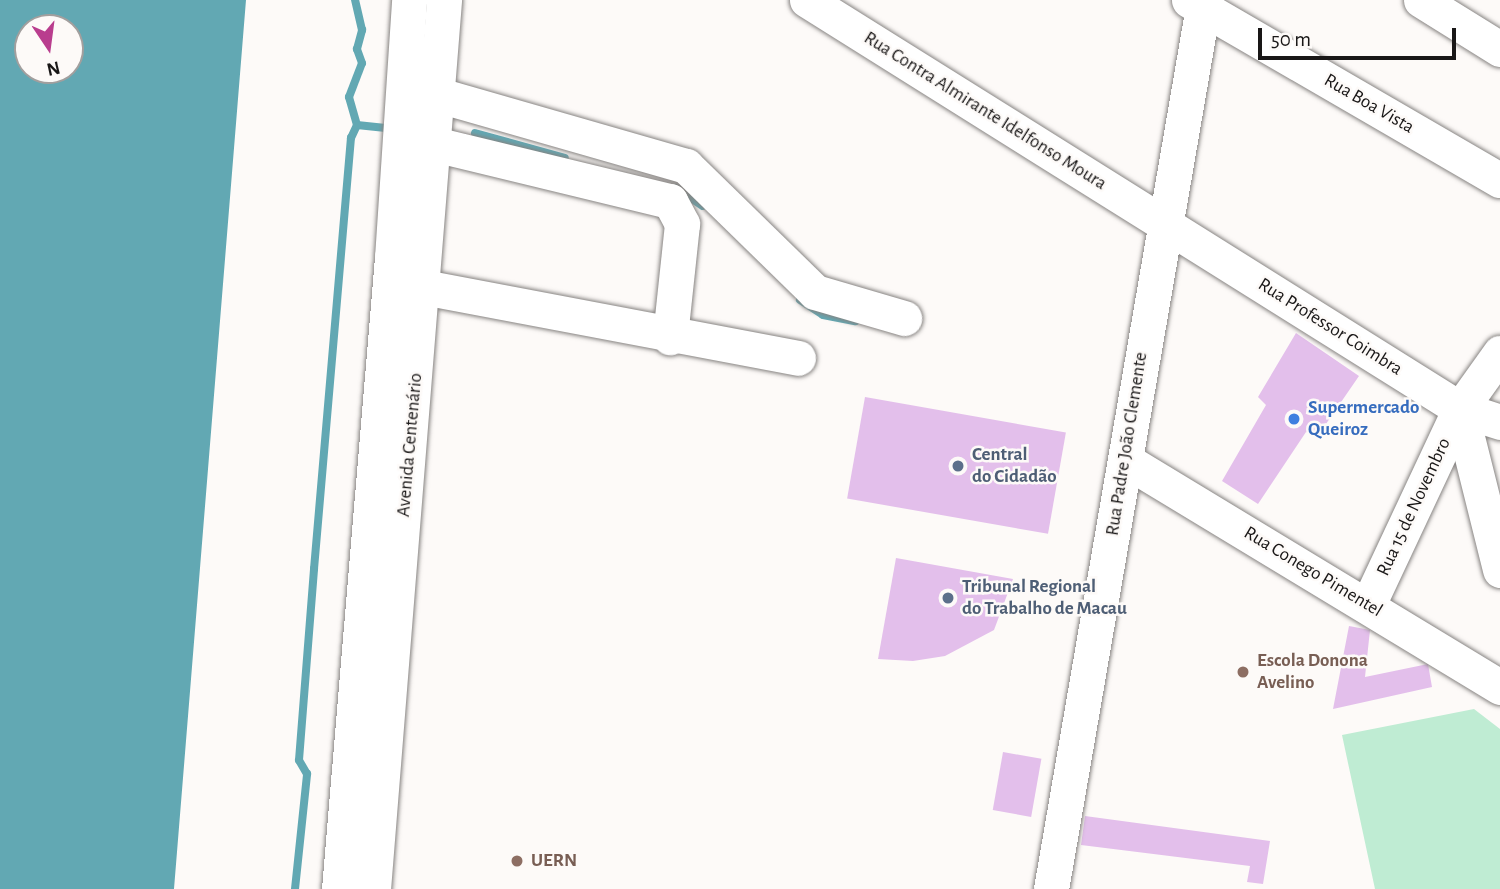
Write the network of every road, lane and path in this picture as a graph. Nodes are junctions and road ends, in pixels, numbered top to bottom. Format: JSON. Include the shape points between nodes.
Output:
{"nodes":[{"id":1,"x":409,"y":0,"type":"edge"},
{"id":2,"x":444,"y":0,"type":"edge"},
{"id":3,"x":807,"y":0,"type":"edge"},
{"id":4,"x":1421,"y":0,"type":"edge"},
{"id":5,"x":1198,"y":3,"type":"edge"},
{"id":6,"x":1500,"y":49,"type":"edge"},
{"id":7,"x":435,"y":94,"type":"junction"},
{"id":8,"x":434,"y":144,"type":"junction"},
{"id":9,"x":1500,"y":180,"type":"edge"},
{"id":10,"x":1163,"y":223,"type":"junction"},
{"id":11,"x":407,"y":284,"type":"junction"},
{"id":12,"x":904,"y":318,"type":"dead end"},
{"id":13,"x":670,"y":337,"type":"junction"},
{"id":14,"x":1500,"y":353,"type":"edge"},
{"id":15,"x":798,"y":359,"type":"dead end"},
{"id":16,"x":1460,"y":409,"type":"junction"},
{"id":17,"x":1500,"y":422,"type":"edge"},
{"id":18,"x":1125,"y":460,"type":"junction"},
{"id":19,"x":1500,"y":570,"type":"edge"},
{"id":20,"x":1368,"y":605,"type":"junction"},
{"id":21,"x":1500,"y":687,"type":"edge"},
{"id":22,"x":339,"y":889,"type":"edge"},
{"id":23,"x":373,"y":889,"type":"edge"},
{"id":24,"x":1051,"y":889,"type":"edge"}],
"edges":[{"from":1,"to":11,"type":"street","name":"Avenida Centenário"},
{"from":2,"to":7,"type":"street","name":"Avenida Centenário"},
{"from":3,"to":10,"type":"street","name":"Rua Contra Almirante Idelfonso Moura"},
{"from":4,"to":6,"type":"street"},
{"from":5,"to":9,"type":"street","name":"Rua Boa Vista"},
{"from":5,"to":10,"type":"street","name":"Rua Padre João Clemente"},
{"from":7,"to":8,"type":"street","name":"Avenida Centenário"},
{"from":7,"to":12,"type":"street","via":[[686,166],[815,292]]},
{"from":8,"to":11,"type":"street","name":"Avenida Centenário"},
{"from":8,"to":13,"type":"street","via":[[670,201],[682,224]]},
{"from":10,"to":16,"type":"street","name":"Rua Professor Coimbra"},
{"from":10,"to":18,"type":"street","name":"Rua Padre João Clemente"},
{"from":11,"to":13,"type":"street"},
{"from":11,"to":22,"type":"street","name":"Avenida Centenário"},
{"from":11,"to":23,"type":"street","name":"Avenida Centenário"},
{"from":13,"to":15,"type":"street"},
{"from":14,"to":16,"type":"street","name":"Rua 15 de Novembro"},
{"from":16,"to":17,"type":"street","name":"Rua Professor Coimbra"},
{"from":16,"to":19,"type":"street"},
{"from":16,"to":20,"type":"street","name":"Rua 15 de Novembro"},
{"from":18,"to":20,"type":"street","name":"Rua Conego Pimentel"},
{"from":18,"to":24,"type":"street","name":"Rua Padre João Clemente"},
{"from":20,"to":21,"type":"street","name":"Rua Conego Pimentel"}]}
